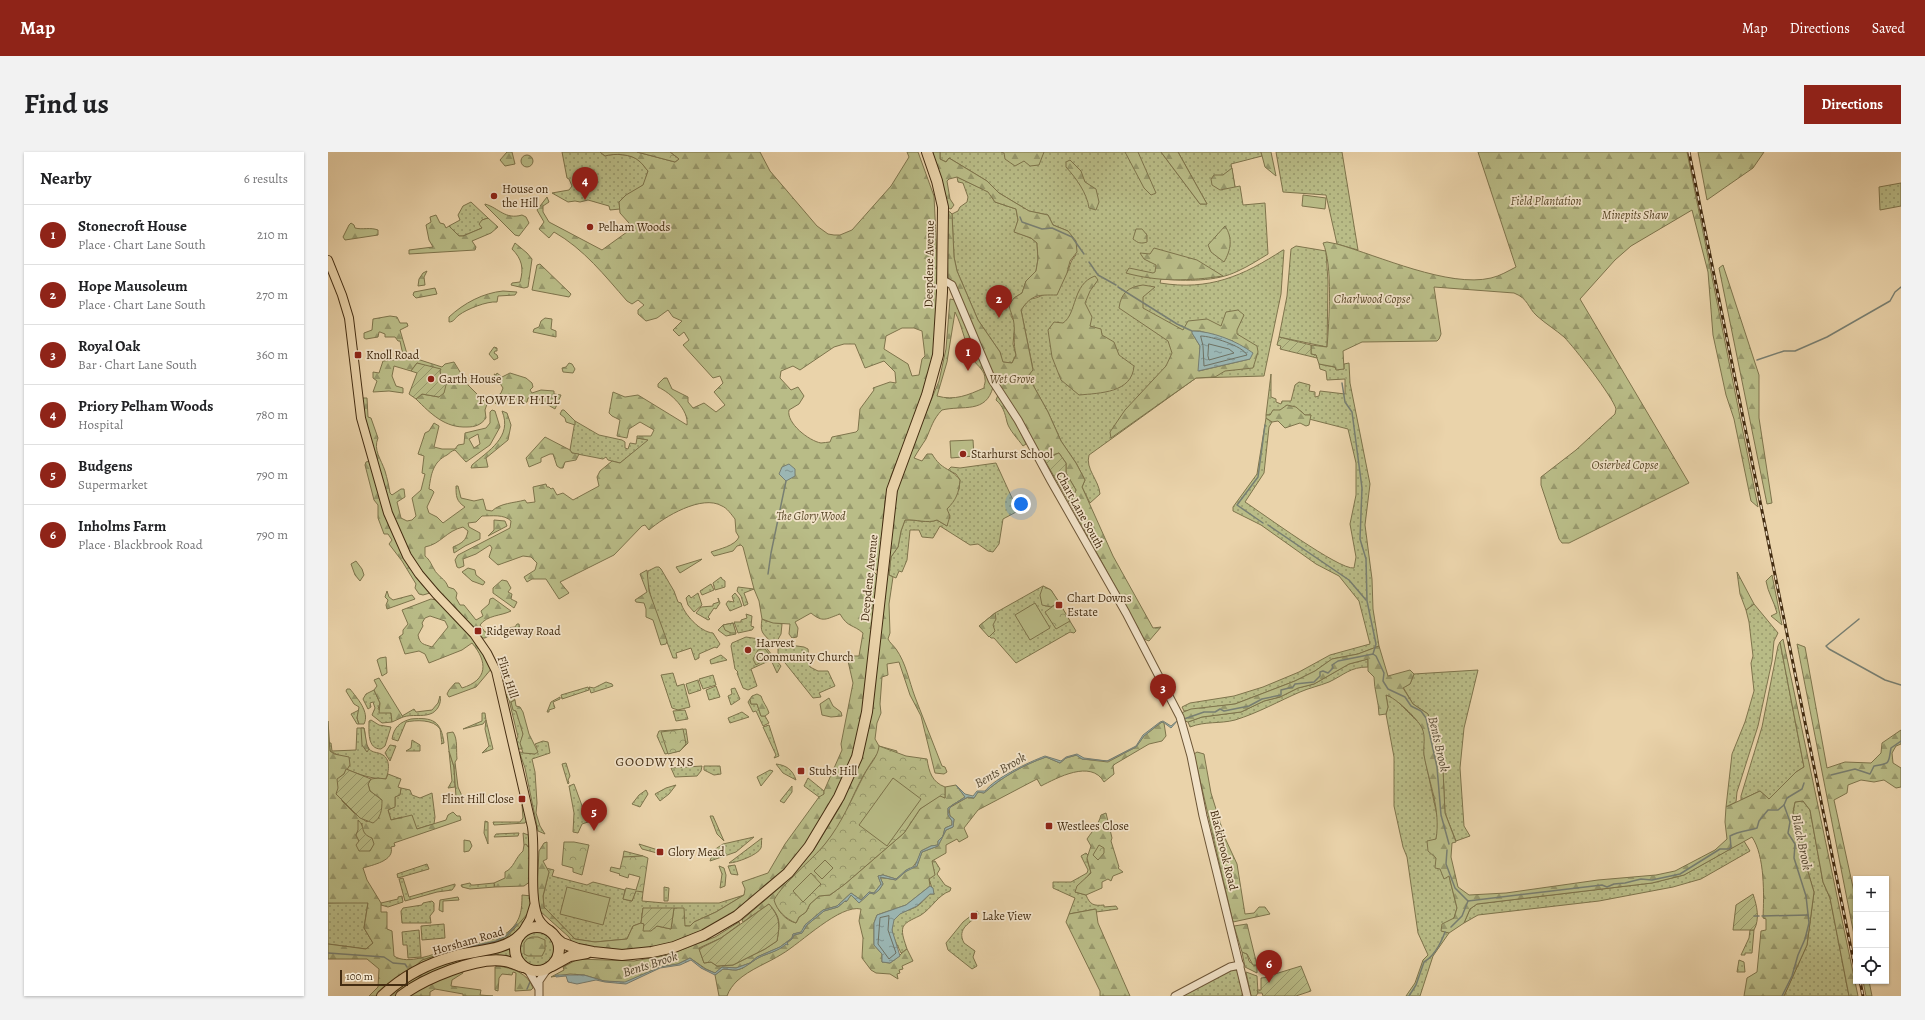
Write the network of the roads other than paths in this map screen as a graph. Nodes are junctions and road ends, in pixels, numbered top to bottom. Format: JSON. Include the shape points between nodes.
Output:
{"nodes":[{"id":1,"x":927,"y":152,"type":"edge"},
{"id":2,"x":328,"y":260,"type":"edge"},
{"id":3,"x":942,"y":280,"type":"junction"},
{"id":4,"x":942,"y":292,"type":"junction"},
{"id":5,"x":958,"y":299,"type":"junction"},
{"id":6,"x":1176,"y":710,"type":"joint"},
{"id":7,"x":534,"y":904,"type":"junction"},
{"id":8,"x":520,"y":935,"type":"junction"},
{"id":9,"x":554,"y":936,"type":"junction"},
{"id":10,"x":593,"y":952,"type":"junction"},
{"id":11,"x":1240,"y":965,"type":"junction"},
{"id":12,"x":525,"y":968,"type":"junction"},
{"id":13,"x":549,"y":968,"type":"junction"},
{"id":14,"x":538,"y":987,"type":"junction"},
{"id":15,"x":382,"y":996,"type":"edge"},
{"id":16,"x":401,"y":996,"type":"edge"},
{"id":17,"x":539,"y":996,"type":"edge"},
{"id":18,"x":1175,"y":996,"type":"edge"},
{"id":19,"x":1247,"y":996,"type":"edge"}],
"edges":[{"from":1,"to":3,"type":"highway","name":"Deepdene Avenue","via":[[943,207]]},
{"from":2,"to":7,"type":"main road","name":"Flint Hill","via":[[349,318],[361,418],[388,513],[408,556],[436,594],[474,634],[496,671],[532,827]]},
{"from":3,"to":4,"type":"highway","name":"Deepdene Avenue"},
{"from":3,"to":5,"type":"street","name":"Chart Lane South","via":[[952,285]]},
{"from":4,"to":5,"type":"street","via":[[951,293]]},
{"from":4,"to":10,"type":"highway","name":"Deepdene Avenue","via":[[938,355],[927,395],[892,490],[863,734],[857,757],[839,797],[810,847],[788,873],[727,922],[674,947],[652,952],[622,955]]},
{"from":5,"to":6,"type":"street","name":"Chart Lane South","via":[[992,380],[1018,420],[1126,613]]},
{"from":6,"to":11,"type":"street","name":"Blackbrook Road","via":[[1188,741],[1203,816]]},
{"from":7,"to":8,"type":"main road","name":"Flint Hill","via":[[530,920]]},
{"from":7,"to":9,"type":"main road","name":"Flint Hill","via":[[539,919]]},
{"from":8,"to":9,"type":"highway","via":[[527,930],[539,928]]},
{"from":8,"to":12,"type":"highway","via":[[515,949],[516,956]]},
{"from":8,"to":15,"type":"highway","name":"Horsham Road","via":[[505,945],[455,956],[427,966]]},
{"from":9,"to":10,"type":"highway","name":"Deepdene Avenue","via":[[570,947]]},
{"from":9,"to":13,"type":"highway","via":[[559,952]]},
{"from":10,"to":13,"type":"highway","name":"Deepdene Avenue","via":[[570,956]]},
{"from":11,"to":18,"type":"street","via":[[1230,967]]},
{"from":11,"to":19,"type":"street","name":"Blackbrook Road"},
{"from":12,"to":13,"type":"highway","via":[[538,972]]},
{"from":12,"to":14,"type":"street"},
{"from":12,"to":16,"type":"highway","name":"Horsham Road","via":[[499,960],[466,966],[422,982]]},
{"from":13,"to":14,"type":"street","via":[[541,976]]},
{"from":14,"to":17,"type":"street"}]}
